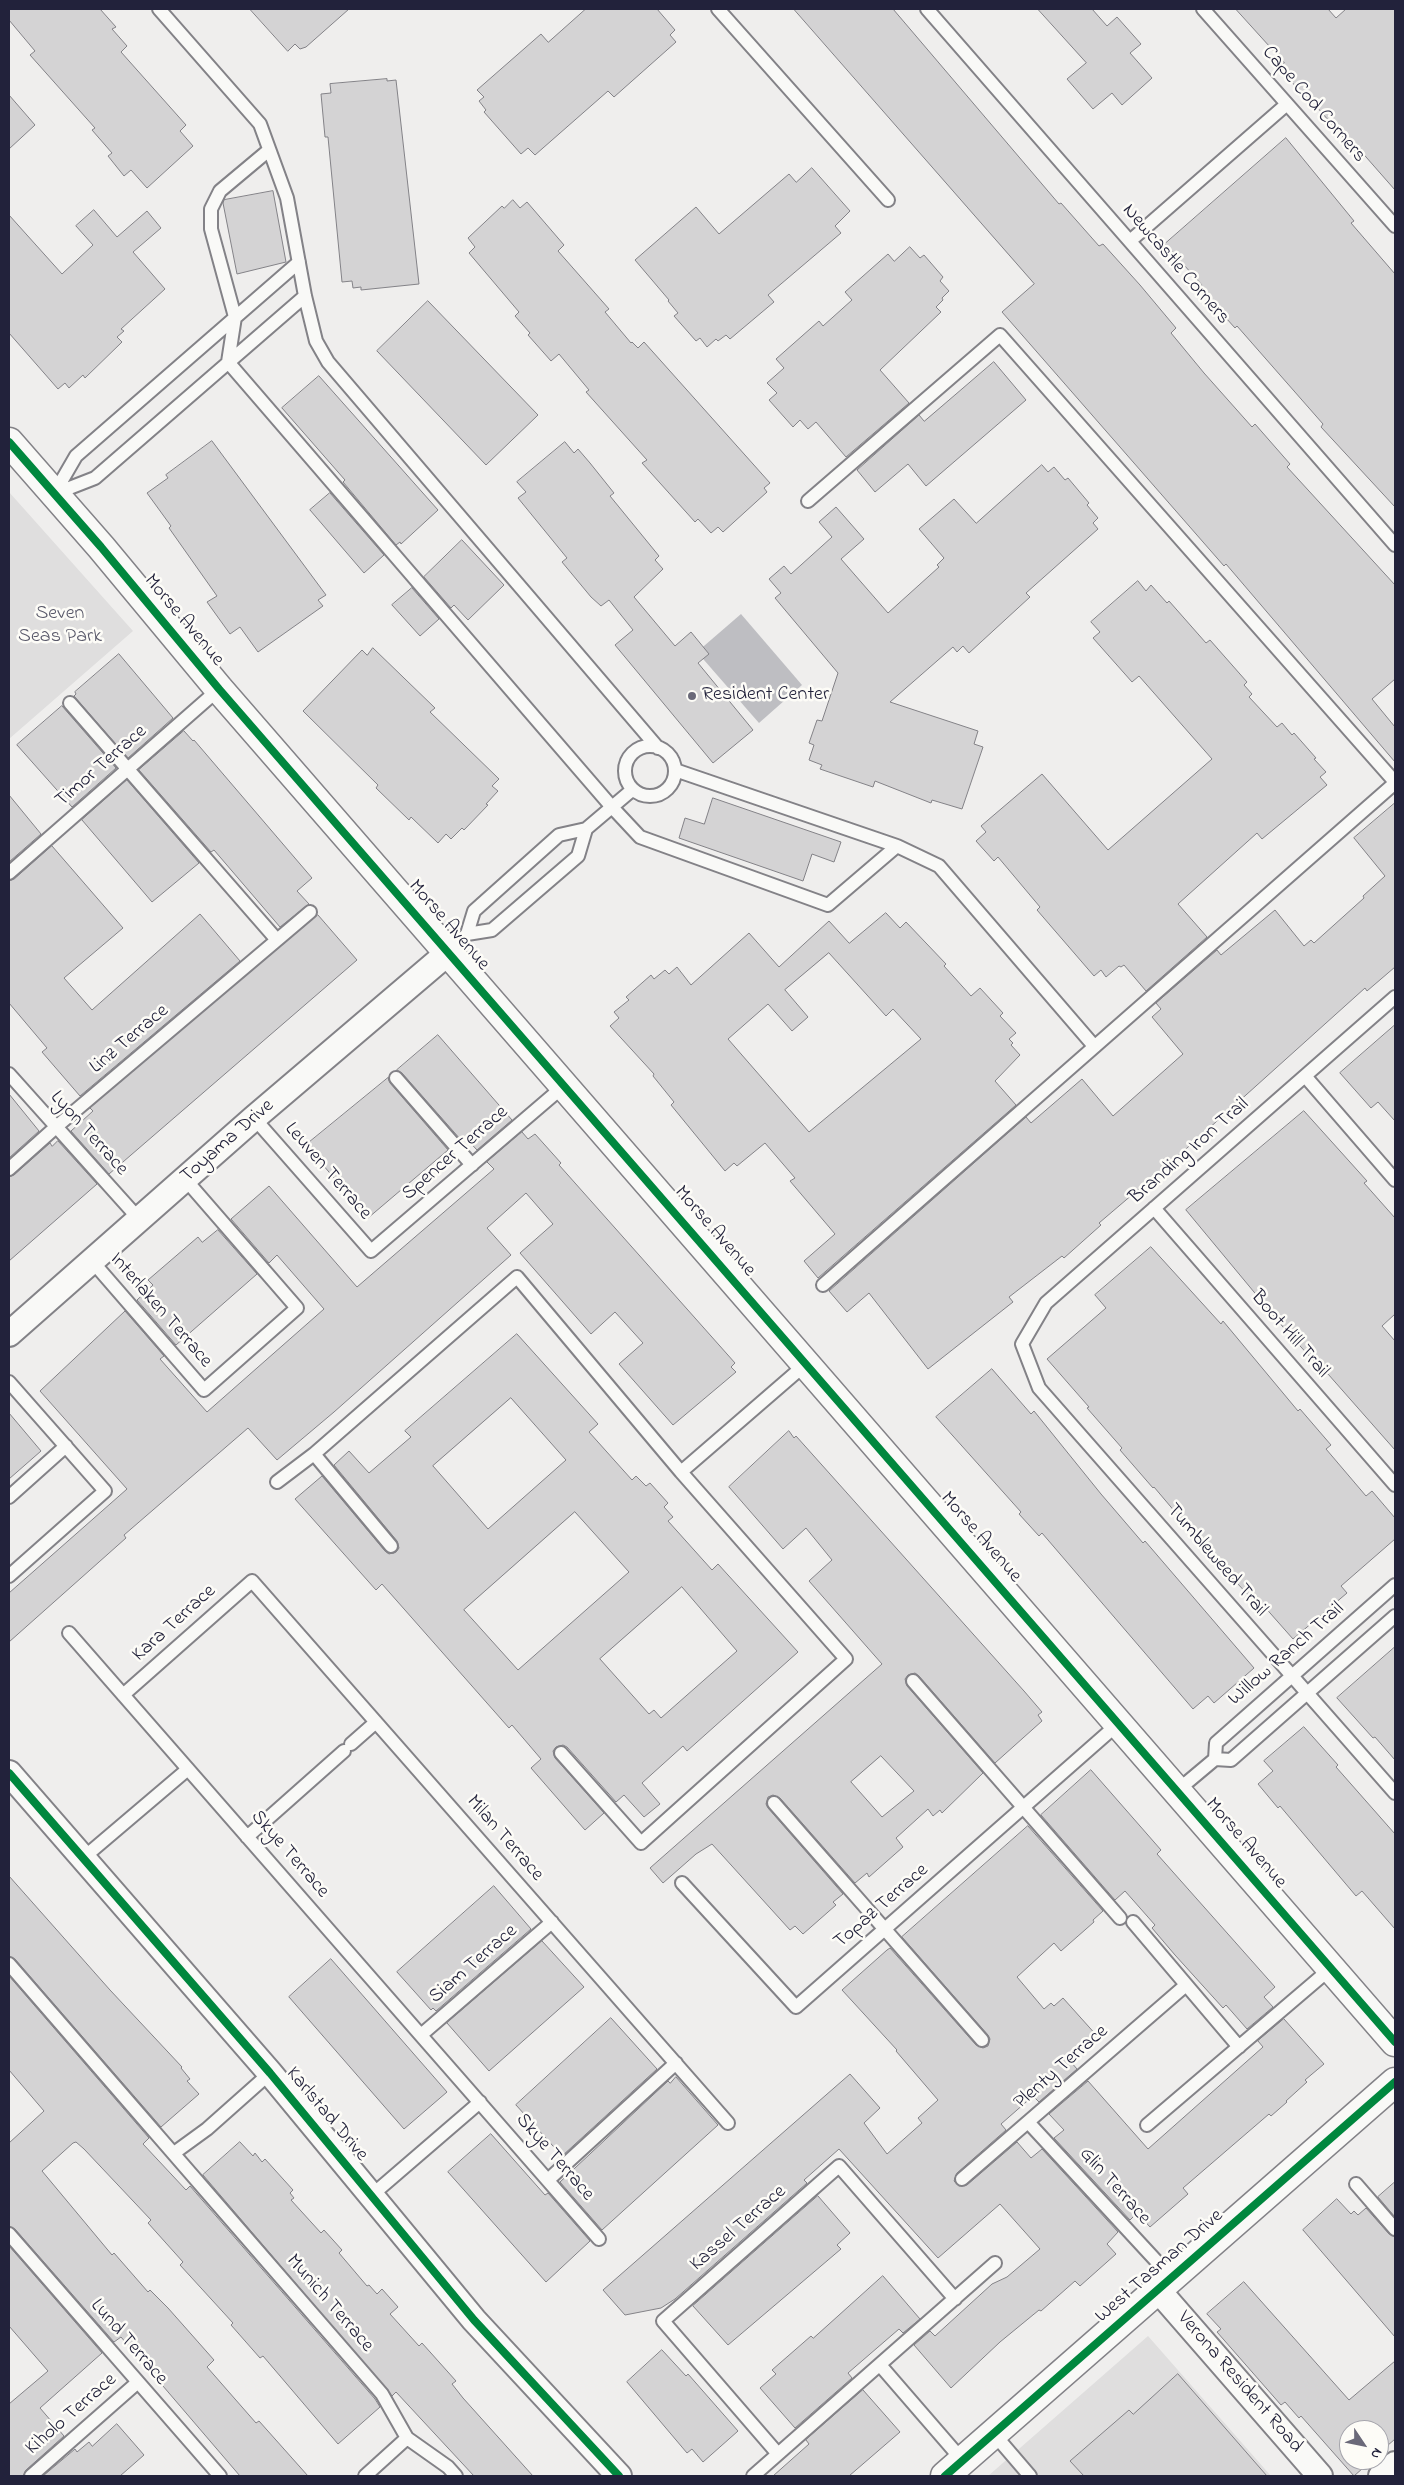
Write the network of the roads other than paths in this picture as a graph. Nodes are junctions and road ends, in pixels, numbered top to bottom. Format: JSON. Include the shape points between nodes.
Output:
{"nodes":[{"id":1,"x":159,"y":9,"type":"edge"},
{"id":2,"x":718,"y":9,"type":"edge"},
{"id":3,"x":927,"y":9,"type":"edge"},
{"id":4,"x":1203,"y":9,"type":"edge"},
{"id":5,"x":1287,"y":104,"type":"junction"},
{"id":6,"x":269,"y":150,"type":"junction"},
{"id":7,"x":888,"y":200,"type":"dead end"},
{"id":8,"x":1395,"y":226,"type":"edge"},
{"id":9,"x":1130,"y":241,"type":"junction"},
{"id":10,"x":299,"y":262,"type":"junction"},
{"id":11,"x":305,"y":296,"type":"junction"},
{"id":12,"x":235,"y":317,"type":"junction"},
{"id":13,"x":228,"y":362,"type":"junction"},
{"id":14,"x":9,"y":442,"type":"edge"},
{"id":15,"x":54,"y":494,"type":"junction"},
{"id":16,"x":808,"y":501,"type":"dead end"},
{"id":17,"x":1395,"y":545,"type":"edge"},
{"id":18,"x":220,"y":689,"type":"junction"},
{"id":19,"x":70,"y":703,"type":"dead end"},
{"id":20,"x":658,"y":748,"type":"junction"},
{"id":21,"x":128,"y":769,"type":"junction"},
{"id":22,"x":675,"y":770,"type":"junction"},
{"id":23,"x":1395,"y":783,"type":"edge"},
{"id":24,"x":632,"y":790,"type":"junction"},
{"id":25,"x":612,"y":806,"type":"junction"},
{"id":26,"x":586,"y":829,"type":"junction"},
{"id":27,"x":897,"y":846,"type":"junction"},
{"id":28,"x":9,"y":873,"type":"edge"},
{"id":29,"x":310,"y":912,"type":"dead end"},
{"id":30,"x":277,"y":940,"type":"junction"},
{"id":31,"x":458,"y":943,"type":"junction"},
{"id":32,"x":1395,"y":997,"type":"edge"},
{"id":33,"x":1094,"y":1046,"type":"junction"},
{"id":34,"x":9,"y":1074,"type":"edge"},
{"id":35,"x":1305,"y":1076,"type":"junction"},
{"id":36,"x":396,"y":1078,"type":"dead end"},
{"id":37,"x":565,"y":1085,"type":"junction"},
{"id":38,"x":254,"y":1118,"type":"junction"},
{"id":39,"x":56,"y":1127,"type":"junction"},
{"id":40,"x":472,"y":1166,"type":"junction"},
{"id":41,"x":9,"y":1169,"type":"edge"},
{"id":42,"x":185,"y":1179,"type":"junction"},
{"id":43,"x":1395,"y":1180,"type":"edge"},
{"id":44,"x":1154,"y":1208,"type":"junction"},
{"id":45,"x":139,"y":1219,"type":"junction"},
{"id":46,"x":371,"y":1251,"type":"joint"},
{"id":47,"x":92,"y":1261,"type":"junction"},
{"id":48,"x":823,"y":1285,"type":"dead end"},
{"id":49,"x":9,"y":1334,"type":"edge"},
{"id":50,"x":1022,"y":1344,"type":"joint"},
{"id":51,"x":806,"y":1364,"type":"junction"},
{"id":52,"x":9,"y":1382,"type":"edge"},
{"id":53,"x":66,"y":1446,"type":"junction"},
{"id":54,"x":314,"y":1454,"type":"junction"},
{"id":55,"x":680,"y":1472,"type":"junction"},
{"id":56,"x":277,"y":1482,"type":"dead end"},
{"id":57,"x":1395,"y":1485,"type":"edge"},
{"id":58,"x":9,"y":1497,"type":"edge"},
{"id":59,"x":391,"y":1546,"type":"dead end"},
{"id":60,"x":9,"y":1576,"type":"edge"},
{"id":61,"x":252,"y":1581,"type":"joint"},
{"id":62,"x":1395,"y":1584,"type":"edge"},
{"id":63,"x":1395,"y":1616,"type":"edge"},
{"id":64,"x":69,"y":1633,"type":"dead end"},
{"id":65,"x":1292,"y":1676,"type":"junction"},
{"id":66,"x":913,"y":1681,"type":"dead end"},
{"id":67,"x":1307,"y":1693,"type":"junction"},
{"id":68,"x":123,"y":1695,"type":"junction"},
{"id":69,"x":376,"y":1722,"type":"junction"},
{"id":70,"x":1120,"y":1723,"type":"junction"},
{"id":71,"x":561,"y":1753,"type":"dead end"},
{"id":72,"x":1215,"y":1759,"type":"junction"},
{"id":73,"x":188,"y":1769,"type":"junction"},
{"id":74,"x":9,"y":1773,"type":"edge"},
{"id":75,"x":1178,"y":1790,"type":"junction"},
{"id":76,"x":1395,"y":1793,"type":"edge"},
{"id":77,"x":774,"y":1803,"type":"dead end"},
{"id":78,"x":1024,"y":1807,"type":"junction"},
{"id":79,"x":247,"y":1837,"type":"junction"},
{"id":80,"x":82,"y":1859,"type":"junction"},
{"id":81,"x":682,"y":1884,"type":"dead end"},
{"id":82,"x":1120,"y":1918,"type":"dead end"},
{"id":83,"x":552,"y":1922,"type":"junction"},
{"id":84,"x":1133,"y":1922,"type":"dead end"},
{"id":85,"x":885,"y":1929,"type":"junction"},
{"id":86,"x":9,"y":1964,"type":"edge"},
{"id":87,"x":1330,"y":1969,"type":"junction"},
{"id":88,"x":1186,"y":1985,"type":"junction"},
{"id":89,"x":421,"y":2035,"type":"junction"},
{"id":90,"x":982,"y":2040,"type":"dead end"},
{"id":91,"x":1395,"y":2042,"type":"edge"},
{"id":92,"x":1239,"y":2047,"type":"junction"},
{"id":93,"x":676,"y":2064,"type":"junction"},
{"id":94,"x":270,"y":2074,"type":"junction"},
{"id":95,"x":1395,"y":2082,"type":"edge"},
{"id":96,"x":480,"y":2102,"type":"junction"},
{"id":97,"x":1028,"y":2122,"type":"junction"},
{"id":98,"x":728,"y":2123,"type":"dead end"},
{"id":99,"x":1147,"y":2125,"type":"dead end"},
{"id":100,"x":174,"y":2153,"type":"junction"},
{"id":101,"x":962,"y":2179,"type":"dead end"},
{"id":102,"x":548,"y":2180,"type":"junction"},
{"id":103,"x":1356,"y":2184,"type":"dead end"},
{"id":104,"x":372,"y":2195,"type":"junction"},
{"id":105,"x":1395,"y":2229,"type":"edge"},
{"id":106,"x":9,"y":2234,"type":"edge"},
{"id":107,"x":600,"y":2239,"type":"dead end"},
{"id":108,"x":995,"y":2264,"type":"dead end"},
{"id":109,"x":1165,"y":2284,"type":"junction"},
{"id":110,"x":955,"y":2299,"type":"junction"},
{"id":111,"x":880,"y":2365,"type":"junction"},
{"id":112,"x":138,"y":2382,"type":"junction"},
{"id":113,"x":994,"y":2434,"type":"junction"},
{"id":114,"x":407,"y":2438,"type":"junction"},
{"id":115,"x":778,"y":2454,"type":"junction"},
{"id":116,"x":1395,"y":2464,"type":"edge"},
{"id":117,"x":954,"y":2468,"type":"edge"},
{"id":118,"x":31,"y":2476,"type":"edge"},
{"id":119,"x":220,"y":2476,"type":"edge"},
{"id":120,"x":365,"y":2476,"type":"edge"},
{"id":121,"x":456,"y":2476,"type":"edge"},
{"id":122,"x":619,"y":2476,"type":"edge"},
{"id":123,"x":753,"y":2476,"type":"edge"},
{"id":124,"x":1030,"y":2476,"type":"edge"},
{"id":125,"x":1320,"y":2476,"type":"edge"},
{"id":126,"x":1381,"y":2476,"type":"edge"}],
"edges":[{"from":1,"to":6,"type":"lane","via":[[260,124]]},
{"from":2,"to":7,"type":"lane"},
{"from":3,"to":9,"type":"lane","name":"Newcastle Corners"},
{"from":4,"to":5,"type":"lane","name":"Cape Cod Corners"},
{"from":5,"to":8,"type":"lane","name":"Cape Cod Corners"},
{"from":5,"to":9,"type":"lane"},
{"from":6,"to":10,"type":"lane","via":[[287,198]]},
{"from":6,"to":12,"type":"lane","via":[[220,191],[211,208],[211,229]]},
{"from":9,"to":17,"type":"lane","name":"Newcastle Corners"},
{"from":10,"to":11,"type":"lane"},
{"from":10,"to":12,"type":"lane"},
{"from":11,"to":13,"type":"lane"},
{"from":11,"to":20,"type":"lane","via":[[316,341],[328,362]]},
{"from":12,"to":13,"type":"lane"},
{"from":12,"to":15,"type":"lane","via":[[76,456]]},
{"from":13,"to":15,"type":"lane","via":[[95,478]]},
{"from":13,"to":25,"type":"lane"},
{"from":14,"to":15,"type":"street","name":"Morse Avenue"},
{"from":15,"to":18,"type":"street","name":"Morse Avenue"},
{"from":16,"to":23,"type":"lane","via":[[1000,335]]},
{"from":18,"to":21,"type":"lane","name":"Timor Terrace"},
{"from":18,"to":31,"type":"street","name":"Morse Avenue"},
{"from":19,"to":21,"type":"lane"},
{"from":20,"to":22,"type":"lane","via":[[670,755]]},
{"from":20,"to":24,"type":"lane","via":[[640,748],[628,758],[624,774]]},
{"from":21,"to":28,"type":"lane","name":"Timor Terrace"},
{"from":21,"to":30,"type":"lane"},
{"from":22,"to":24,"type":"lane","via":[[670,786],[664,792],[647,797]]},
{"from":22,"to":27,"type":"lane"},
{"from":23,"to":33,"type":"lane"},
{"from":24,"to":25,"type":"lane"},
{"from":25,"to":26,"type":"lane"},
{"from":25,"to":27,"type":"lane","via":[[640,837],[828,905]]},
{"from":26,"to":31,"type":"lane","via":[[559,835],[474,911]]},
{"from":26,"to":31,"type":"lane","via":[[578,856],[492,930]]},
{"from":27,"to":33,"type":"lane","via":[[939,866]]},
{"from":29,"to":30,"type":"lane","name":"Linz Terrace"},
{"from":30,"to":39,"type":"lane","name":"Linz Terrace"},
{"from":31,"to":37,"type":"street","name":"Morse Avenue"},
{"from":31,"to":38,"type":"street","name":"Toyama Drive"},
{"from":32,"to":35,"type":"lane","name":"Branding Iron Trail"},
{"from":33,"to":48,"type":"lane"},
{"from":34,"to":39,"type":"lane","name":"Lyon Terrace"},
{"from":35,"to":43,"type":"lane"},
{"from":35,"to":44,"type":"lane","name":"Branding Iron Trail"},
{"from":36,"to":40,"type":"lane"},
{"from":37,"to":40,"type":"lane","name":"Spencer Terrace"},
{"from":37,"to":51,"type":"street","name":"Morse Avenue"},
{"from":38,"to":42,"type":"street","name":"Toyama Drive"},
{"from":38,"to":46,"type":"lane","name":"Leuven Terrace"},
{"from":39,"to":41,"type":"lane","name":"Linz Terrace"},
{"from":39,"to":45,"type":"lane","name":"Lyon Terrace"},
{"from":40,"to":46,"type":"lane","name":"Spencer Terrace"},
{"from":42,"to":45,"type":"street","name":"Toyama Drive"},
{"from":42,"to":47,"type":"lane","name":"Interlaken Terrace","via":[[297,1308],[204,1390]]},
{"from":44,"to":50,"type":"lane","name":"Branding Iron Trail","via":[[1046,1303]]},
{"from":44,"to":57,"type":"lane","name":"Boot Hill Trail"},
{"from":45,"to":47,"type":"street","name":"Toyama Drive"},
{"from":47,"to":49,"type":"street","name":"Toyama Drive"},
{"from":50,"to":65,"type":"lane","name":"Tumbleweed Trail","via":[[1039,1388]]},
{"from":51,"to":55,"type":"lane"},
{"from":51,"to":70,"type":"street","name":"Morse Avenue"},
{"from":52,"to":53,"type":"lane"},
{"from":53,"to":58,"type":"lane"},
{"from":53,"to":60,"type":"lane","via":[[105,1490]]},
{"from":54,"to":55,"type":"lane","via":[[518,1277]]},
{"from":54,"to":56,"type":"lane"},
{"from":54,"to":59,"type":"lane"},
{"from":55,"to":71,"type":"lane","via":[[846,1659],[641,1843]]},
{"from":61,"to":68,"type":"lane","name":"Kara Terrace"},
{"from":61,"to":69,"type":"lane","name":"Milan Terrace"},
{"from":62,"to":65,"type":"lane","name":"Willow Ranch Trail"},
{"from":63,"to":67,"type":"lane","name":"Willow Ranch Trail"},
{"from":64,"to":68,"type":"lane","name":"Skye Terrace"},
{"from":65,"to":67,"type":"lane","name":"Tumbleweed Trail"},
{"from":65,"to":72,"type":"lane","name":"Willow Ranch Trail","via":[[1216,1743]]},
{"from":66,"to":78,"type":"lane"},
{"from":67,"to":72,"type":"lane","name":"Willow Ranch Trail","via":[[1231,1760]]},
{"from":67,"to":76,"type":"lane","name":"Tumbleweed Trail"},
{"from":68,"to":73,"type":"lane","name":"Skye Terrace"},
{"from":69,"to":79,"type":"lane"},
{"from":69,"to":83,"type":"lane","name":"Milan Terrace"},
{"from":70,"to":75,"type":"street","name":"Morse Avenue"},
{"from":70,"to":78,"type":"lane","name":"Topaz Terrace"},
{"from":72,"to":75,"type":"lane","name":"Willow Ranch Trail"},
{"from":73,"to":79,"type":"lane","name":"Skye Terrace"},
{"from":73,"to":80,"type":"lane"},
{"from":74,"to":80,"type":"street","name":"Karlstad Drive"},
{"from":75,"to":87,"type":"street","name":"Morse Avenue"},
{"from":77,"to":85,"type":"lane"},
{"from":78,"to":82,"type":"lane"},
{"from":78,"to":85,"type":"lane","name":"Topaz Terrace"},
{"from":79,"to":89,"type":"lane","name":"Skye Terrace"},
{"from":80,"to":94,"type":"street","name":"Karlstad Drive"},
{"from":81,"to":85,"type":"lane","name":"Topaz Terrace","via":[[796,2007]]},
{"from":83,"to":89,"type":"lane","name":"Siam Terrace"},
{"from":83,"to":93,"type":"lane","name":"Milan Terrace"},
{"from":84,"to":88,"type":"lane"},
{"from":85,"to":90,"type":"lane"},
{"from":86,"to":100,"type":"lane","name":"Munich Terrace"},
{"from":87,"to":91,"type":"street","name":"Morse Avenue"},
{"from":87,"to":92,"type":"lane"},
{"from":88,"to":92,"type":"lane"},
{"from":88,"to":97,"type":"lane","name":"Plenty Terrace"},
{"from":89,"to":96,"type":"lane","name":"Skye Terrace"},
{"from":92,"to":99,"type":"lane"},
{"from":93,"to":98,"type":"lane","name":"Milan Terrace"},
{"from":93,"to":102,"type":"lane"},
{"from":94,"to":100,"type":"lane","via":[[206,2130]]},
{"from":94,"to":104,"type":"street","name":"Karlstad Drive"},
{"from":95,"to":109,"type":"street","name":"West Tasman Drive"},
{"from":96,"to":102,"type":"lane","name":"Skye Terrace"},
{"from":96,"to":104,"type":"lane"},
{"from":97,"to":101,"type":"lane","name":"Plenty Terrace"},
{"from":97,"to":109,"type":"lane","name":"Glin Terrace"},
{"from":100,"to":114,"type":"lane","name":"Munich Terrace","via":[[382,2394]]},
{"from":102,"to":107,"type":"lane","name":"Skye Terrace"},
{"from":103,"to":105,"type":"lane"},
{"from":104,"to":122,"type":"street","name":"Karlstad Drive","via":[[474,2320]]},
{"from":106,"to":112,"type":"lane","name":"Lund Terrace"},
{"from":108,"to":110,"type":"lane"},
{"from":109,"to":113,"type":"street","name":"West Tasman Drive"},
{"from":109,"to":125,"type":"street","name":"Verona Resident Road"},
{"from":110,"to":111,"type":"lane"},
{"from":110,"to":115,"type":"lane","name":"Kassel Terrace","via":[[839,2166],[663,2321]]},
{"from":111,"to":115,"type":"lane"},
{"from":111,"to":117,"type":"lane"},
{"from":112,"to":118,"type":"lane","name":"Kiholo Terrace"},
{"from":112,"to":119,"type":"lane","name":"Lund Terrace"},
{"from":113,"to":117,"type":"street","name":"West Tasman Drive"},
{"from":113,"to":124,"type":"lane"},
{"from":114,"to":120,"type":"lane"},
{"from":114,"to":121,"type":"lane","name":"Munich Terrace"},
{"from":115,"to":123,"type":"lane"},
{"from":116,"to":126,"type":"street"}]}
